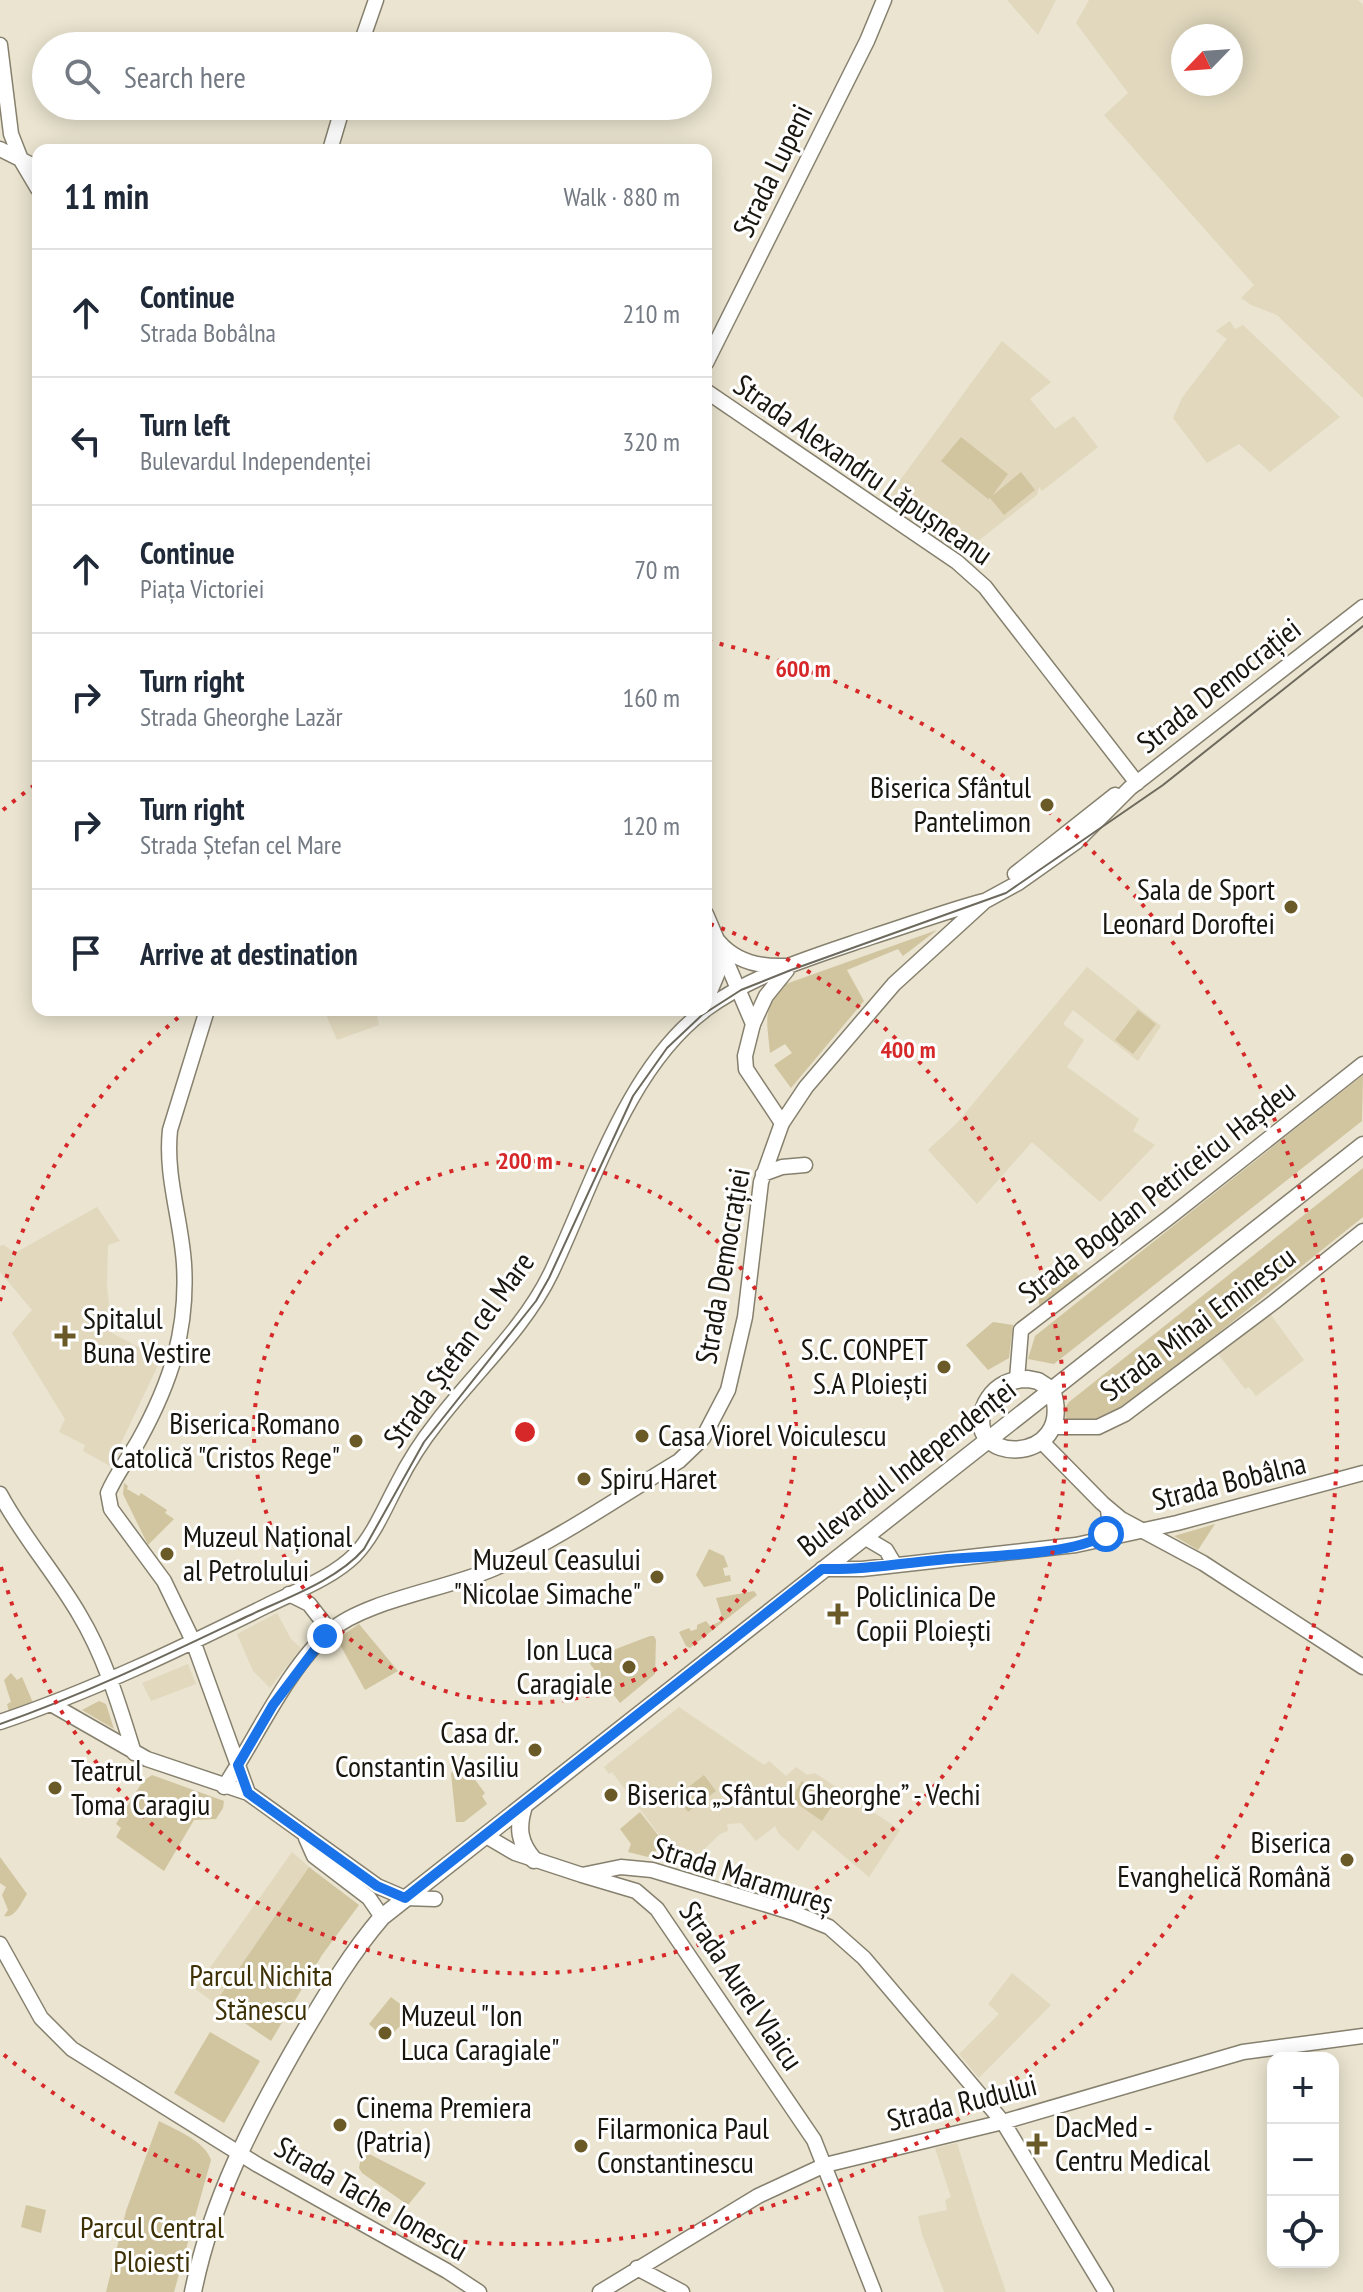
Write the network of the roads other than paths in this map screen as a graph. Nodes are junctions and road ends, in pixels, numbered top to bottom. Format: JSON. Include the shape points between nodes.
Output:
{"nodes":[{"id":1,"x":376,"y":0,"type":"edge"},
{"id":2,"x":884,"y":0,"type":"edge"},
{"id":3,"x":365,"y":32,"type":"edge"},
{"id":4,"x":0,"y":45,"type":"edge"},
{"id":5,"x":339,"y":120,"type":"edge"},
{"id":6,"x":332,"y":144,"type":"edge"},
{"id":7,"x":0,"y":149,"type":"edge"},
{"id":8,"x":22,"y":162,"type":"junction"},
{"id":9,"x":32,"y":166,"type":"edge"},
{"id":10,"x":32,"y":179,"type":"edge"},
{"id":11,"x":712,"y":351,"type":"edge"},
{"id":12,"x":712,"y":395,"type":"edge"},
{"id":13,"x":1363,"y":607,"type":"edge"},
{"id":14,"x":1363,"y":613,"type":"edge"},
{"id":15,"x":1340,"y":625,"type":"junction"},
{"id":16,"x":1133,"y":785,"type":"junction"},
{"id":17,"x":985,"y":901,"type":"junction"},
{"id":18,"x":956,"y":908,"type":"junction"},
{"id":19,"x":712,"y":927,"type":"edge"},
{"id":20,"x":719,"y":942,"type":"junction"},
{"id":21,"x":793,"y":965,"type":"junction"},
{"id":22,"x":712,"y":987,"type":"edge"},
{"id":23,"x":739,"y":987,"type":"junction"},
{"id":24,"x":712,"y":1005,"type":"edge"},
{"id":25,"x":205,"y":1016,"type":"edge"},
{"id":26,"x":697,"y":1016,"type":"edge"},
{"id":27,"x":753,"y":1024,"type":"junction"},
{"id":28,"x":1363,"y":1064,"type":"edge"},
{"id":29,"x":782,"y":1123,"type":"junction"},
{"id":30,"x":1363,"y":1145,"type":"edge"},
{"id":31,"x":805,"y":1165,"type":"dead end"},
{"id":32,"x":763,"y":1174,"type":"junction"},
{"id":33,"x":1363,"y":1231,"type":"edge"},
{"id":34,"x":1017,"y":1379,"type":"junction"},
{"id":35,"x":1052,"y":1390,"type":"junction"},
{"id":36,"x":1052,"y":1427,"type":"junction"},
{"id":37,"x":989,"y":1440,"type":"junction"},
{"id":38,"x":1041,"y":1441,"type":"junction"},
{"id":39,"x":1363,"y":1473,"type":"edge"},
{"id":40,"x":0,"y":1494,"type":"edge"},
{"id":41,"x":1108,"y":1509,"type":"junction"},
{"id":42,"x":1143,"y":1531,"type":"junction"},
{"id":43,"x":864,"y":1537,"type":"junction"},
{"id":44,"x":1097,"y":1541,"type":"junction"},
{"id":45,"x":895,"y":1565,"type":"junction"},
{"id":46,"x":822,"y":1569,"type":"junction"},
{"id":47,"x":289,"y":1594,"type":"junction"},
{"id":48,"x":333,"y":1628,"type":"junction"},
{"id":49,"x":193,"y":1641,"type":"junction"},
{"id":50,"x":1363,"y":1667,"type":"edge"},
{"id":51,"x":111,"y":1680,"type":"junction"},
{"id":52,"x":51,"y":1704,"type":"junction"},
{"id":53,"x":0,"y":1722,"type":"edge"},
{"id":54,"x":134,"y":1753,"type":"junction"},
{"id":55,"x":238,"y":1765,"type":"junction"},
{"id":56,"x":224,"y":1787,"type":"junction"},
{"id":57,"x":248,"y":1793,"type":"junction"},
{"id":58,"x":524,"y":1806,"type":"junction"},
{"id":59,"x":304,"y":1834,"type":"junction"},
{"id":60,"x":486,"y":1836,"type":"junction"},
{"id":61,"x":534,"y":1860,"type":"junction"},
{"id":62,"x":582,"y":1875,"type":"junction"},
{"id":63,"x":670,"y":1875,"type":"junction"},
{"id":64,"x":405,"y":1898,"type":"junction"},
{"id":65,"x":435,"y":1899,"type":"dead end"},
{"id":66,"x":652,"y":1904,"type":"junction"},
{"id":67,"x":382,"y":1917,"type":"junction"},
{"id":68,"x":0,"y":1944,"type":"edge"},
{"id":69,"x":1363,"y":2036,"type":"edge"},
{"id":70,"x":1003,"y":2122,"type":"junction"},
{"id":71,"x":237,"y":2153,"type":"junction"},
{"id":72,"x":825,"y":2165,"type":"junction"},
{"id":73,"x":637,"y":2268,"type":"junction"},
{"id":74,"x":193,"y":2292,"type":"edge"},
{"id":75,"x":479,"y":2292,"type":"edge"},
{"id":76,"x":600,"y":2292,"type":"edge"},
{"id":77,"x":682,"y":2292,"type":"edge"},
{"id":78,"x":874,"y":2292,"type":"edge"},
{"id":79,"x":1106,"y":2292,"type":"edge"}],
"edges":[{"from":1,"to":3,"type":"main road"},
{"from":2,"to":11,"type":"main road","name":"Strada Lupeni"},
{"from":4,"to":8,"type":"main road","via":[[8,118]]},
{"from":5,"to":6,"type":"main road"},
{"from":7,"to":8,"type":"main road"},
{"from":8,"to":9,"type":"main road"},
{"from":8,"to":10,"type":"main road"},
{"from":12,"to":16,"type":"main road","name":"Strada Alexandru Lăpușneanu","via":[[957,562],[985,587]]},
{"from":13,"to":15,"type":"main road","name":"Strada Democrației"},
{"from":14,"to":15,"type":"main road","name":"Strada Democrației"},
{"from":15,"to":16,"type":"main road","name":"Strada Democrației"},
{"from":16,"to":17,"type":"main road","name":"Strada Democrației","via":[[1076,842]]},
{"from":16,"to":18,"type":"main road","name":"Strada Democrației","via":[[1011,876]]},
{"from":17,"to":18,"type":"main road","name":"Strada Ștefan cel Mare"},
{"from":17,"to":29,"type":"main road","name":"Strada Democrației","via":[[875,1005]]},
{"from":18,"to":21,"type":"main road","name":"Strada Ștefan cel Mare"},
{"from":19,"to":20,"type":"main road"},
{"from":20,"to":21,"type":"main road","via":[[754,964]]},
{"from":20,"to":22,"type":"main road","via":[[719,970]]},
{"from":20,"to":23,"type":"main road"},
{"from":21,"to":23,"type":"main road","name":"Strada Ștefan cel Mare"},
{"from":21,"to":27,"type":"main road","via":[[773,986]]},
{"from":23,"to":24,"type":"main road","name":"Strada Ștefan cel Mare"},
{"from":23,"to":27,"type":"main road"},
{"from":25,"to":49,"type":"main road","via":[[169,1143],[184,1263],[181,1335],[162,1395],[113,1481],[108,1501],[174,1598]]},
{"from":26,"to":47,"type":"main road","name":"Strada Ștefan cel Mare","via":[[667,1046],[632,1095],[549,1277],[427,1436],[365,1542],[352,1558]]},
{"from":27,"to":29,"type":"main road","via":[[746,1069]]},
{"from":28,"to":34,"type":"main road","name":"Strada Bogdan Petriceicu Hașdeu","via":[[1021,1330]]},
{"from":29,"to":32,"type":"main road","name":"Strada Democrației"},
{"from":30,"to":35,"type":"main road","name":"Bulevardul Independenței"},
{"from":31,"to":32,"type":"main road"},
{"from":32,"to":48,"type":"main road","name":"Strada Democrației","via":[[736,1362],[720,1407],[696,1446],[522,1555],[373,1608]]},
{"from":33,"to":36,"type":"main road","name":"Strada Mihai Eminescu","via":[[1125,1414],[1098,1427]]},
{"from":34,"to":35,"type":"main road","via":[[1038,1381]]},
{"from":34,"to":37,"type":"main road","via":[[997,1389],[984,1407]]},
{"from":35,"to":36,"type":"main road"},
{"from":35,"to":37,"type":"main road","name":"Bulevardul Independenței"},
{"from":36,"to":38,"type":"main road"},
{"from":37,"to":38,"type":"main road","via":[[1015,1451]]},
{"from":37,"to":43,"type":"main road","name":"Bulevardul Independenței"},
{"from":38,"to":41,"type":"main road"},
{"from":39,"to":42,"type":"main road","name":"Strada Bobâlna"},
{"from":40,"to":51,"type":"main road","via":[[79,1614]]},
{"from":41,"to":42,"type":"main road"},
{"from":41,"to":44,"type":"main road","via":[[1110,1528]]},
{"from":42,"to":44,"type":"main road","name":"Strada Bobâlna"},
{"from":42,"to":50,"type":"main road","via":[[1203,1563]]},
{"from":43,"to":45,"type":"main road","via":[[879,1544]]},
{"from":43,"to":46,"type":"main road","name":"Bulevardul Independenței"},
{"from":44,"to":45,"type":"main road","name":"Strada Bobâlna"},
{"from":45,"to":46,"type":"main road","name":"Strada Bobâlna"},
{"from":46,"to":58,"type":"main road","name":"Bulevardul Independenței"},
{"from":47,"to":48,"type":"main road","via":[[309,1604]]},
{"from":47,"to":49,"type":"main road"},
{"from":48,"to":55,"type":"main road","via":[[295,1674]]},
{"from":49,"to":51,"type":"main road"},
{"from":49,"to":55,"type":"main road"},
{"from":51,"to":52,"type":"main road"},
{"from":51,"to":54,"type":"main road"},
{"from":52,"to":53,"type":"main road"},
{"from":52,"to":54,"type":"main road"},
{"from":54,"to":56,"type":"main road"},
{"from":55,"to":56,"type":"main road"},
{"from":55,"to":57,"type":"main road"},
{"from":56,"to":57,"type":"main road"},
{"from":57,"to":59,"type":"main road"},
{"from":58,"to":60,"type":"main road","name":"Bulevardul Independenței"},
{"from":58,"to":61,"type":"main road","via":[[519,1830]]},
{"from":59,"to":64,"type":"main road","via":[[377,1886]]},
{"from":59,"to":67,"type":"main road","via":[[314,1856],[369,1898]]},
{"from":60,"to":61,"type":"main road","name":"Strada Maramureș"},
{"from":60,"to":64,"type":"main road","name":"Bulevardul Independenței"},
{"from":61,"to":62,"type":"main road","name":"Strada Maramureș"},
{"from":62,"to":63,"type":"main road","name":"Strada Maramureș","via":[[621,1867]]},
{"from":62,"to":66,"type":"main road","name":"Strada Aurel Vlaicu","via":[[636,1891]]},
{"from":63,"to":66,"type":"main road","via":[[656,1885]]},
{"from":63,"to":70,"type":"main road","name":"Strada Maramureș","via":[[794,1913],[841,1935]]},
{"from":64,"to":65,"type":"main road"},
{"from":64,"to":67,"type":"main road","name":"Bulevardul Independenței"},
{"from":66,"to":72,"type":"main road","name":"Strada Aurel Vlaicu","via":[[804,2124]]},
{"from":67,"to":71,"type":"main road","name":"Bulevardul Independenței","via":[[323,2000]]},
{"from":68,"to":71,"type":"main road","name":"Strada Tache Ionescu","via":[[31,2004],[61,2040]]},
{"from":69,"to":70,"type":"main road","name":"Strada Rudului","via":[[1243,2052]]},
{"from":70,"to":72,"type":"main road","name":"Strada Rudului"},
{"from":70,"to":79,"type":"main road","name":"Strada Maramureș"},
{"from":71,"to":74,"type":"main road","name":"Bulevardul Independenței"},
{"from":71,"to":75,"type":"main road","name":"Strada Tache Ionescu"},
{"from":72,"to":73,"type":"main road","name":"Strada Rudului","via":[[758,2196]]},
{"from":72,"to":78,"type":"main road","name":"Strada Aurel Vlaicu"},
{"from":73,"to":76,"type":"main road","name":"Strada Rudului"},
{"from":73,"to":77,"type":"main road"}]}
